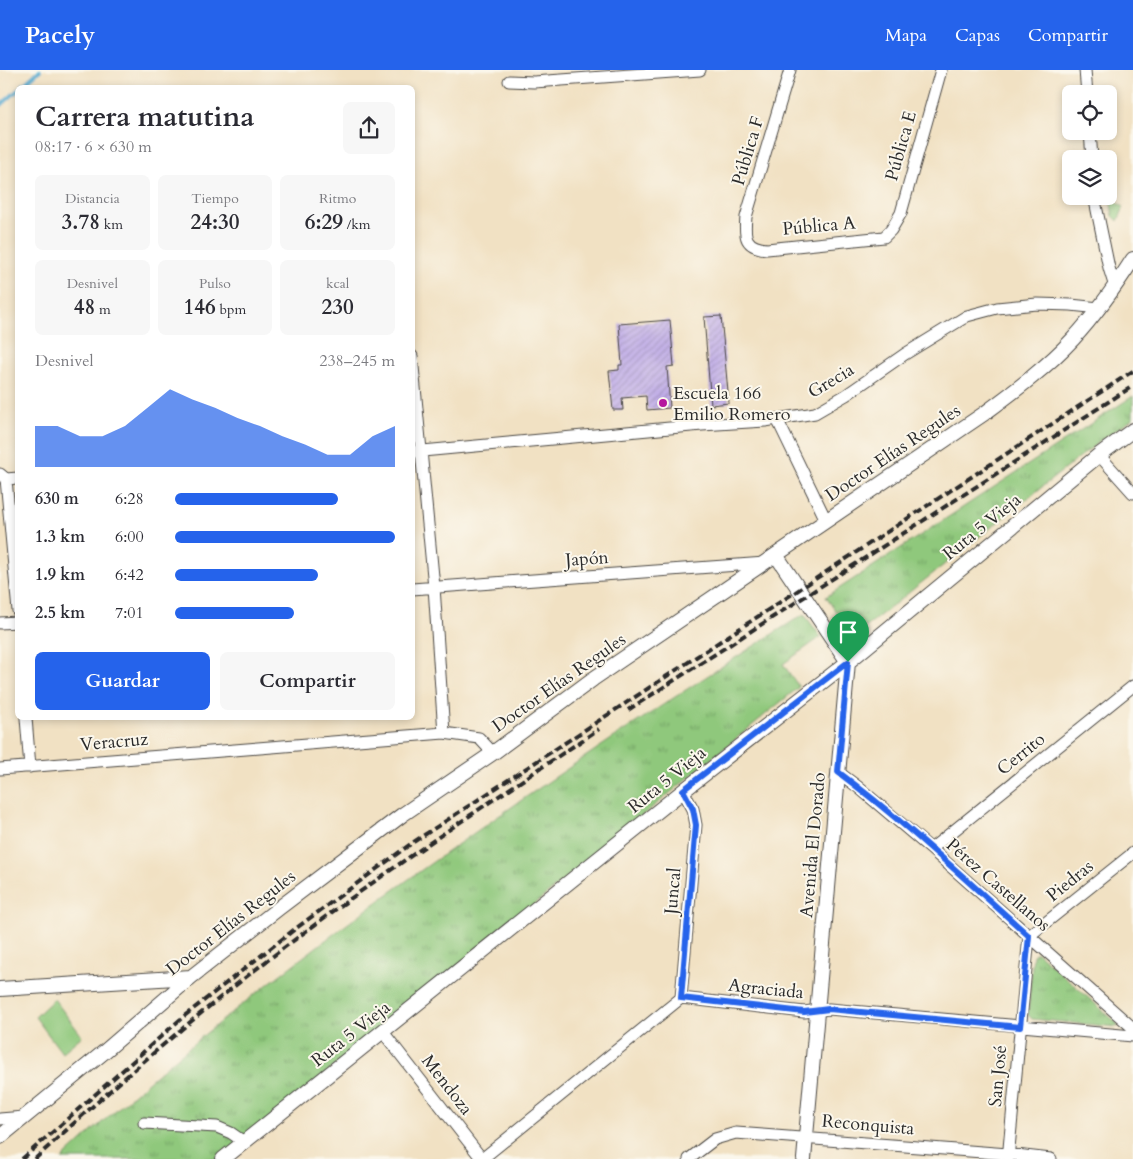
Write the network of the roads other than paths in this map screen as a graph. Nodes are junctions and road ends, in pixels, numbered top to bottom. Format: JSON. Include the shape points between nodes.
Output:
{"nodes":[{"id":1,"x":700,"y":70,"type":"edge"},
{"id":2,"x":788,"y":70,"type":"edge"},
{"id":3,"x":797,"y":70,"type":"edge"},
{"id":4,"x":941,"y":70,"type":"edge"},
{"id":5,"x":1085,"y":70,"type":"edge"},
{"id":6,"x":509,"y":81,"type":"dead end"},
{"id":7,"x":1086,"y":85,"type":"edge"},
{"id":8,"x":1096,"y":205,"type":"edge"},
{"id":9,"x":891,"y":230,"type":"joint"},
{"id":10,"x":748,"y":243,"type":"joint"},
{"id":11,"x":1133,"y":259,"type":"edge"},
{"id":12,"x":1115,"y":287,"type":"junction"},
{"id":13,"x":1099,"y":308,"type":"junction"},
{"id":14,"x":415,"y":413,"type":"edge"},
{"id":15,"x":777,"y":419,"type":"junction"},
{"id":16,"x":1133,"y":430,"type":"edge"},
{"id":17,"x":417,"y":451,"type":"edge"},
{"id":18,"x":1099,"y":455,"type":"junction"},
{"id":19,"x":8,"y":477,"type":"edge"},
{"id":20,"x":1133,"y":493,"type":"edge"},
{"id":21,"x":826,"y":520,"type":"junction"},
{"id":22,"x":770,"y":559,"type":"junction"},
{"id":23,"x":15,"y":571,"type":"edge"},
{"id":24,"x":434,"y":587,"type":"junction"},
{"id":25,"x":415,"y":589,"type":"edge"},
{"id":26,"x":15,"y":622,"type":"edge"},
{"id":27,"x":0,"y":623,"type":"edge"},
{"id":28,"x":848,"y":662,"type":"junction"},
{"id":29,"x":1133,"y":686,"type":"edge"},
{"id":30,"x":26,"y":720,"type":"edge"},
{"id":31,"x":444,"y":734,"type":"junction"},
{"id":32,"x":493,"y":753,"type":"junction"},
{"id":33,"x":30,"y":767,"type":"junction"},
{"id":34,"x":0,"y":769,"type":"edge"},
{"id":35,"x":838,"y":772,"type":"junction"},
{"id":36,"x":683,"y":790,"type":"junction"},
{"id":37,"x":931,"y":849,"type":"junction"},
{"id":38,"x":1133,"y":853,"type":"edge"},
{"id":39,"x":1029,"y":936,"type":"junction"},
{"id":40,"x":190,"y":977,"type":"junction"},
{"id":41,"x":0,"y":989,"type":"edge"},
{"id":42,"x":681,"y":998,"type":"junction"},
{"id":43,"x":818,"y":1010,"type":"junction"},
{"id":44,"x":1131,"y":1023,"type":"edge"},
{"id":45,"x":1020,"y":1027,"type":"junction"},
{"id":46,"x":384,"y":1032,"type":"junction"},
{"id":47,"x":1133,"y":1036,"type":"edge"},
{"id":48,"x":24,"y":1118,"type":"junction"},
{"id":49,"x":0,"y":1119,"type":"edge"},
{"id":50,"x":144,"y":1123,"type":"dead end"},
{"id":51,"x":0,"y":1137,"type":"edge"},
{"id":52,"x":806,"y":1138,"type":"junction"},
{"id":53,"x":244,"y":1142,"type":"junction"},
{"id":54,"x":1008,"y":1156,"type":"edge"},
{"id":55,"x":223,"y":1159,"type":"edge"},
{"id":56,"x":482,"y":1159,"type":"edge"},
{"id":57,"x":689,"y":1159,"type":"edge"},
{"id":58,"x":804,"y":1159,"type":"edge"},
{"id":59,"x":1051,"y":1159,"type":"edge"}],
"edges":[{"from":1,"to":6,"type":"street"},
{"from":2,"to":3,"type":"street"},
{"from":2,"to":10,"type":"street","name":"Pública F","via":[[746,218],[744,232]]},
{"from":4,"to":9,"type":"street","name":"Pública E","via":[[900,213]]},
{"from":5,"to":7,"type":"street"},
{"from":8,"to":12,"type":"street"},
{"from":9,"to":10,"type":"street","name":"Pública A","via":[[884,237],[875,239],[767,249]]},
{"from":11,"to":12,"type":"street","name":"Doctor Elías Regules"},
{"from":12,"to":13,"type":"street","name":"Doctor Elías Regules"},
{"from":13,"to":15,"type":"street","name":"Grecia","via":[[1037,304],[997,308],[967,316],[815,413]]},
{"from":13,"to":21,"type":"street","name":"Doctor Elías Regules","via":[[1061,351],[1015,391]]},
{"from":14,"to":17,"type":"street"},
{"from":15,"to":17,"type":"street","name":"Grecia"},
{"from":15,"to":21,"type":"street"},
{"from":16,"to":18,"type":"street","name":"Ruta 5 Vieja"},
{"from":17,"to":24,"type":"street"},
{"from":18,"to":20,"type":"street"},
{"from":18,"to":28,"type":"street","name":"Ruta 5 Vieja"},
{"from":19,"to":23,"type":"street"},
{"from":21,"to":22,"type":"street","name":"Doctor Elías Regules"},
{"from":22,"to":24,"type":"street","name":"Japón"},
{"from":22,"to":28,"type":"street"},
{"from":22,"to":32,"type":"street","name":"Doctor Elías Regules"},
{"from":24,"to":25,"type":"street","name":"Japón"},
{"from":24,"to":31,"type":"street"},
{"from":26,"to":27,"type":"street"},
{"from":28,"to":35,"type":"street","name":"Avenida El Dorado"},
{"from":28,"to":36,"type":"street","name":"Ruta 5 Vieja"},
{"from":29,"to":37,"type":"street","name":"Cerrito"},
{"from":30,"to":33,"type":"street"},
{"from":31,"to":32,"type":"street","name":"Veracruz","via":[[479,738]]},
{"from":31,"to":33,"type":"street","name":"Veracruz"},
{"from":32,"to":40,"type":"street","name":"Doctor Elías Regules","via":[[402,815]]},
{"from":33,"to":34,"type":"street","name":"Veracruz"},
{"from":35,"to":37,"type":"street","name":"Pérez Castellanos"},
{"from":35,"to":43,"type":"street","name":"Avenida El Dorado"},
{"from":36,"to":42,"type":"street","name":"Juncal","via":[[693,809],[696,825]]},
{"from":36,"to":46,"type":"street","name":"Ruta 5 Vieja"},
{"from":37,"to":39,"type":"street","name":"Pérez Castellanos"},
{"from":38,"to":39,"type":"street","name":"Piedras"},
{"from":39,"to":44,"type":"street","name":"Pérez Castellanos"},
{"from":39,"to":45,"type":"street","name":"San José"},
{"from":40,"to":41,"type":"street"},
{"from":40,"to":48,"type":"street","name":"Doctor Elías Regules"},
{"from":42,"to":43,"type":"street","name":"Agraciada","via":[[804,1012]]},
{"from":42,"to":56,"type":"street"},
{"from":43,"to":45,"type":"street","name":"Agraciada"},
{"from":43,"to":52,"type":"street","name":"Avenida El Dorado"},
{"from":45,"to":47,"type":"street","name":"Agraciada"},
{"from":45,"to":54,"type":"street","name":"San José"},
{"from":46,"to":53,"type":"street","name":"Ruta 5 Vieja"},
{"from":46,"to":56,"type":"street","name":"Mendoza"},
{"from":48,"to":49,"type":"street"},
{"from":48,"to":51,"type":"street","name":"Doctor Elías Regules"},
{"from":50,"to":53,"type":"street","via":[[217,1127]]},
{"from":52,"to":54,"type":"street","name":"Reconquista"},
{"from":52,"to":57,"type":"street","name":"Reconquista","via":[[736,1133],[715,1140]]},
{"from":52,"to":58,"type":"street","name":"Avenida El Dorado"},
{"from":53,"to":55,"type":"street","name":"Ruta 5 Vieja"},
{"from":54,"to":59,"type":"street","name":"Reconquista"}]}
